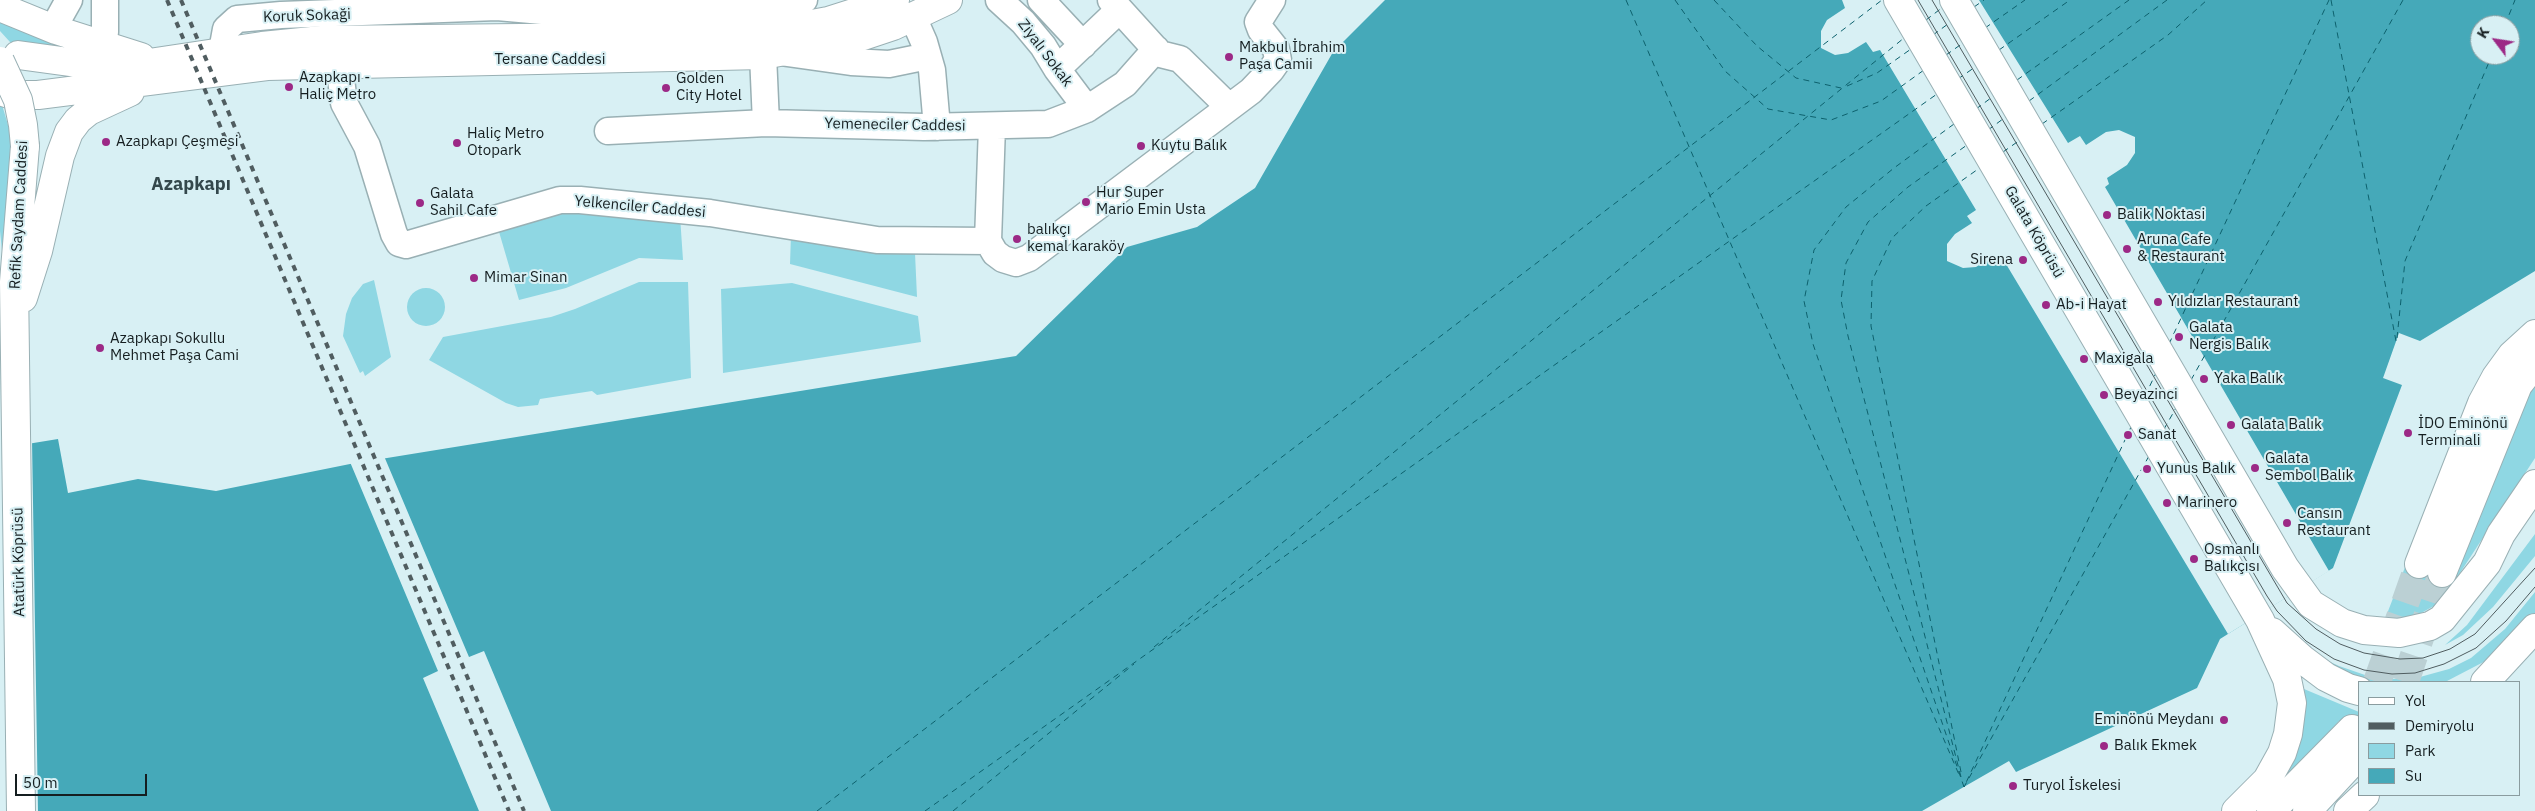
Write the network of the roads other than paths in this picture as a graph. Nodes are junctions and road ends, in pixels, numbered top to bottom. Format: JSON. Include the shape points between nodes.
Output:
{"nodes":[{"id":1,"x":69,"y":0,"type":"edge"},
{"id":2,"x":105,"y":0,"type":"edge"},
{"id":3,"x":804,"y":0,"type":"edge"},
{"id":4,"x":948,"y":0,"type":"edge"},
{"id":5,"x":999,"y":0,"type":"edge"},
{"id":6,"x":1041,"y":0,"type":"edge"},
{"id":7,"x":1272,"y":0,"type":"edge"},
{"id":8,"x":1898,"y":0,"type":"edge"},
{"id":9,"x":1954,"y":0,"type":"edge"},
{"id":10,"x":779,"y":3,"type":"edge"},
{"id":11,"x":496,"y":4,"type":"edge"},
{"id":12,"x":659,"y":5,"type":"edge"},
{"id":13,"x":745,"y":5,"type":"edge"},
{"id":14,"x":1115,"y":5,"type":"edge"},
{"id":15,"x":582,"y":6,"type":"edge"},
{"id":16,"x":900,"y":6,"type":"edge"},
{"id":17,"x":0,"y":7,"type":"edge"},
{"id":18,"x":333,"y":7,"type":"edge"},
{"id":19,"x":278,"y":8,"type":"edge"},
{"id":20,"x":234,"y":10,"type":"edge"},
{"id":21,"x":56,"y":30,"type":"junction"},
{"id":22,"x":478,"y":38,"type":"junction"},
{"id":23,"x":1082,"y":45,"type":"junction"},
{"id":24,"x":102,"y":46,"type":"junction"},
{"id":25,"x":1156,"y":49,"type":"junction"},
{"id":26,"x":222,"y":51,"type":"junction"},
{"id":27,"x":772,"y":54,"type":"junction"},
{"id":28,"x":928,"y":56,"type":"junction"},
{"id":29,"x":9,"y":58,"type":"edge"},
{"id":30,"x":162,"y":62,"type":"junction"},
{"id":31,"x":339,"y":63,"type":"junction"},
{"id":32,"x":1057,"y":69,"type":"junction"},
{"id":33,"x":144,"y":82,"type":"junction"},
{"id":34,"x":0,"y":91,"type":"edge"},
{"id":35,"x":1228,"y":106,"type":"junction"},
{"id":36,"x":1088,"y":110,"type":"junction"},
{"id":37,"x":766,"y":123,"type":"junction"},
{"id":38,"x":992,"y":126,"type":"junction"},
{"id":39,"x":937,"y":127,"type":"junction"},
{"id":40,"x":608,"y":131,"type":"dead end"},
{"id":41,"x":988,"y":241,"type":"junction"},
{"id":42,"x":16,"y":313,"type":"junction"},
{"id":43,"x":2535,"y":334,"type":"edge"},
{"id":44,"x":2535,"y":363,"type":"edge"},
{"id":45,"x":2535,"y":484,"type":"edge"},
{"id":46,"x":2535,"y":514,"type":"edge"},
{"id":47,"x":2487,"y":563,"type":"junction"},
{"id":48,"x":2260,"y":620,"type":"junction"},
{"id":49,"x":2529,"y":636,"type":"edge"},
{"id":50,"x":2465,"y":681,"type":"edge"},
{"id":51,"x":2486,"y":681,"type":"edge"},
{"id":52,"x":2358,"y":691,"type":"edge"},
{"id":53,"x":2352,"y":729,"type":"dead end"},
{"id":54,"x":2358,"y":756,"type":"edge"},
{"id":55,"x":2364,"y":796,"type":"edge"},
{"id":56,"x":22,"y":811,"type":"edge"},
{"id":57,"x":2236,"y":811,"type":"edge"},
{"id":58,"x":2271,"y":811,"type":"edge"},
{"id":59,"x":2307,"y":811,"type":"edge"},
{"id":60,"x":2348,"y":811,"type":"edge"}],
"edges":[{"from":1,"to":21,"type":"street"},
{"from":2,"to":24,"type":"street","via":[[106,32]]},
{"from":3,"to":10,"type":"street","name":"Koruk Sokaği"},
{"from":4,"to":16,"type":"main road","name":"Tersane Caddesi"},
{"from":5,"to":32,"type":"street","name":"Ziyalı Sokak","via":[[1023,22]]},
{"from":6,"to":23,"type":"street"},
{"from":7,"to":35,"type":"street","via":[[1258,22],[1276,49],[1278,60],[1251,91]]},
{"from":8,"to":48,"type":"main road","name":"Galata Köprüsü"},
{"from":9,"to":47,"type":"main road","via":[[2299,589],[2317,608],[2342,623],[2364,630],[2399,634],[2430,626],[2442,619]]},
{"from":10,"to":13,"type":"street","name":"Koruk Sokaği"},
{"from":11,"to":15,"type":"street","name":"Koruk Sokaği"},
{"from":11,"to":18,"type":"street","name":"Koruk Sokaği"},
{"from":11,"to":22,"type":"street"},
{"from":12,"to":13,"type":"street","name":"Koruk Sokaği"},
{"from":12,"to":15,"type":"street","name":"Koruk Sokaği"},
{"from":14,"to":23,"type":"street"},
{"from":14,"to":25,"type":"street"},
{"from":16,"to":22,"type":"main road","name":"Tersane Caddesi","via":[[775,31],[722,36]]},
{"from":16,"to":27,"type":"main road","name":"Tersane Caddesi","via":[[857,38]]},
{"from":16,"to":28,"type":"street","via":[[919,28]]},
{"from":17,"to":21,"type":"main road"},
{"from":18,"to":19,"type":"street","name":"Koruk Sokaği"},
{"from":19,"to":20,"type":"street","name":"Koruk Sokaği"},
{"from":20,"to":26,"type":"street","name":"Koruk Sokaği"},
{"from":21,"to":24,"type":"main road"},
{"from":22,"to":26,"type":"main road","name":"Tersane Caddesi","via":[[322,40]]},
{"from":23,"to":32,"type":"street"},
{"from":24,"to":30,"type":"main road"},
{"from":25,"to":35,"type":"street","via":[[1160,54],[1180,59]]},
{"from":25,"to":36,"type":"street","name":"Yemeneciler Caddesi","via":[[1125,84]]},
{"from":26,"to":30,"type":"main road","name":"Tersane Caddesi"},
{"from":27,"to":28,"type":"street","via":[[889,64]]},
{"from":27,"to":31,"type":"main road","name":"Tersane Caddesi"},
{"from":27,"to":37,"type":"street"},
{"from":28,"to":39,"type":"street","via":[[935,83]]},
{"from":29,"to":30,"type":"main road","name":"Tersane Caddesi","via":[[106,67]]},
{"from":29,"to":42,"type":"main road","name":"Refik Saydam Caddesi","bridge":true,"via":[[24,125],[25,146],[16,247]]},
{"from":31,"to":33,"type":"main road","name":"Tersane Caddesi","via":[[267,66]]},
{"from":31,"to":41,"type":"street","name":"Yelkenciler Caddesi","via":[[344,103],[367,146],[394,234],[399,243],[406,245],[560,200],[710,213],[877,240]]},
{"from":32,"to":36,"type":"street","name":"Ziyalı Sokak"},
{"from":33,"to":34,"type":"main road","name":"Tersane Caddesi","via":[[38,95],[12,95]]},
{"from":33,"to":42,"type":"main road","via":[[89,111],[69,132],[60,156],[31,275]]},
{"from":35,"to":41,"type":"street","via":[[1029,258],[1016,263],[1004,259],[995,253]]},
{"from":36,"to":38,"type":"street","name":"Yemeneciler Caddesi","via":[[1048,124]]},
{"from":37,"to":39,"type":"street","name":"Yemeneciler Caddesi"},
{"from":37,"to":40,"type":"street","name":"Yemeneciler Caddesi"},
{"from":38,"to":39,"type":"street","name":"Yemeneciler Caddesi"},
{"from":38,"to":41,"type":"street"},
{"from":42,"to":56,"type":"main road","name":"Atatürk Köprüsü"},
{"from":43,"to":44,"type":"main road","via":[[2512,355],[2486,397],[2430,568],[2518,385]]},
{"from":45,"to":47,"type":"main road","via":[[2501,534]]},
{"from":46,"to":47,"type":"main road"},
{"from":48,"to":52,"type":"main road","via":[[2302,660],[2326,677]]},
{"from":48,"to":57,"type":"main road","via":[[2287,679],[2292,703],[2290,720],[2282,753],[2266,780]]},
{"from":49,"to":50,"type":"main road"},
{"from":49,"to":51,"type":"main road"},
{"from":53,"to":58,"type":"main road"},
{"from":54,"to":59,"type":"main road"},
{"from":55,"to":60,"type":"main road"}]}
